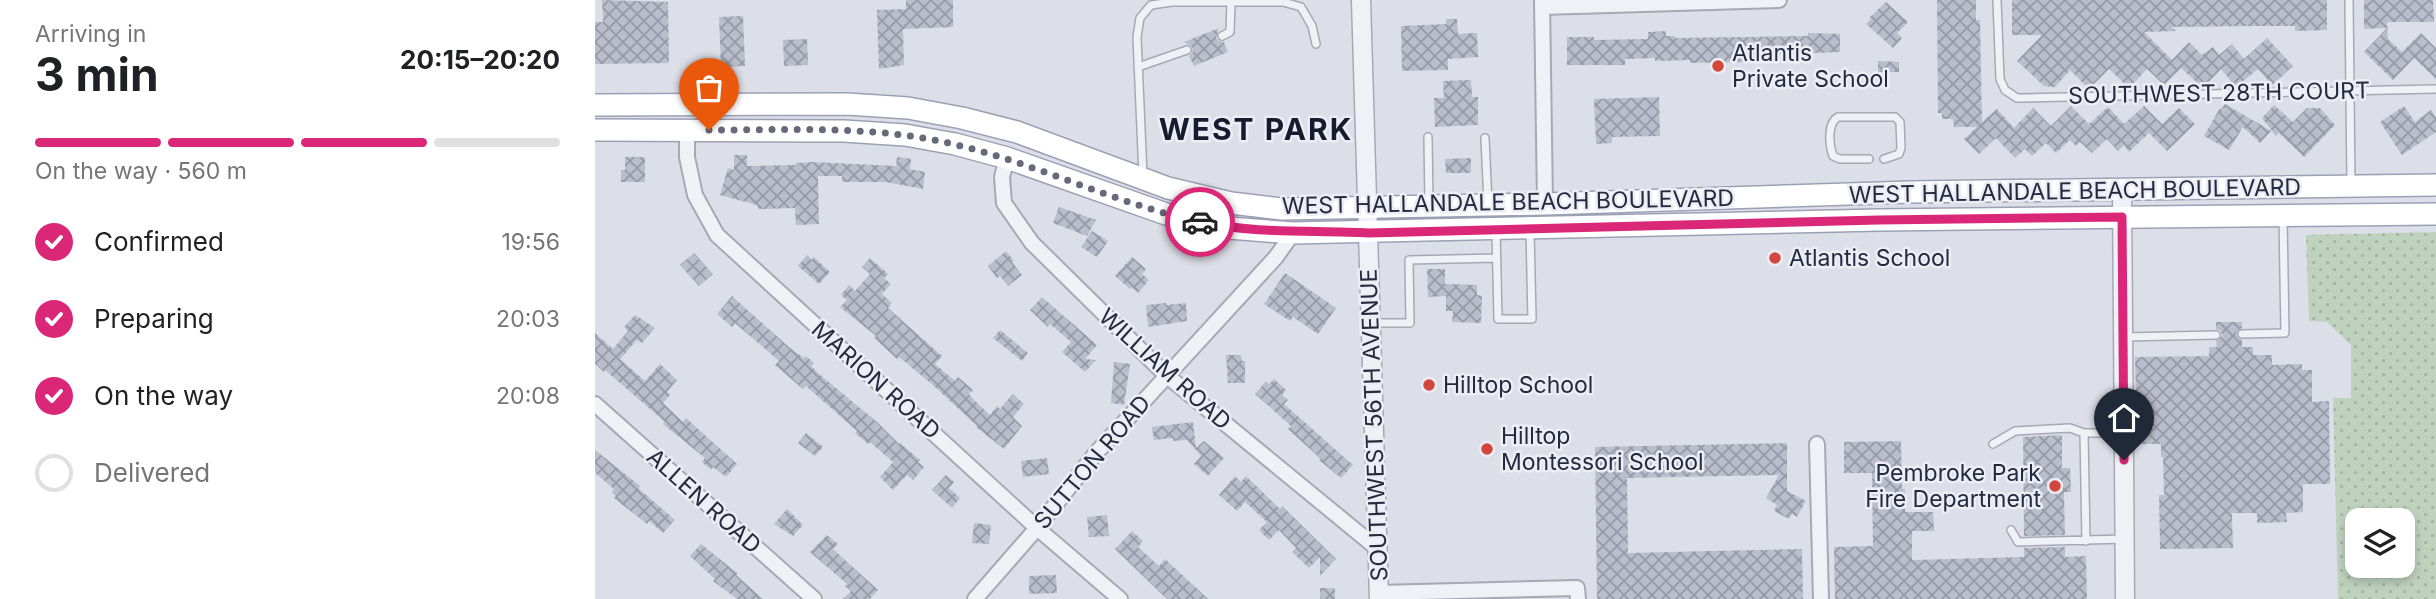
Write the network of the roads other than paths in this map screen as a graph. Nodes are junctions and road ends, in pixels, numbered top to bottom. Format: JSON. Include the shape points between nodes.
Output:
{"nodes":[{"id":1,"x":1361,"y":0,"type":"edge"},
{"id":2,"x":1779,"y":0,"type":"edge"},
{"id":3,"x":1997,"y":0,"type":"edge"},
{"id":4,"x":2349,"y":0,"type":"edge"},
{"id":5,"x":1698,"y":1,"type":"edge"},
{"id":6,"x":1231,"y":2,"type":"junction"},
{"id":7,"x":1542,"y":3,"type":"edge"},
{"id":8,"x":1222,"y":36,"type":"dead end"},
{"id":9,"x":1316,"y":44,"type":"dead end"},
{"id":10,"x":1187,"y":50,"type":"dead end"},
{"id":11,"x":1138,"y":68,"type":"junction"},
{"id":12,"x":2436,"y":89,"type":"edge"},
{"id":13,"x":2349,"y":90,"type":"junction"},
{"id":14,"x":595,"y":105,"type":"edge"},
{"id":15,"x":932,"y":113,"type":"junction"},
{"id":16,"x":595,"y":130,"type":"edge"},
{"id":17,"x":687,"y":130,"type":"junction"},
{"id":18,"x":753,"y":130,"type":"junction"},
{"id":19,"x":1428,"y":137,"type":"dead end"},
{"id":20,"x":1485,"y":138,"type":"dead end"},
{"id":21,"x":1060,"y":150,"type":"junction"},
{"id":22,"x":1007,"y":158,"type":"junction"},
{"id":23,"x":1869,"y":159,"type":"dead end"},
{"id":24,"x":1884,"y":159,"type":"dead end"},
{"id":25,"x":1143,"y":179,"type":"junction"},
{"id":26,"x":2436,"y":186,"type":"edge"},
{"id":27,"x":2351,"y":187,"type":"junction"},
{"id":28,"x":2122,"y":190,"type":"junction"},
{"id":29,"x":1545,"y":204,"type":"junction"},
{"id":30,"x":1429,"y":205,"type":"junction"},
{"id":31,"x":1488,"y":205,"type":"junction"},
{"id":32,"x":1368,"y":206,"type":"junction"},
{"id":33,"x":2436,"y":214,"type":"edge"},
{"id":34,"x":2398,"y":215,"type":"junction"},
{"id":35,"x":2283,"y":216,"type":"junction"},
{"id":36,"x":2122,"y":217,"type":"junction"},
{"id":37,"x":1530,"y":229,"type":"junction"},
{"id":38,"x":1496,"y":230,"type":"junction"},
{"id":39,"x":1293,"y":233,"type":"junction"},
{"id":40,"x":1369,"y":233,"type":"junction"},
{"id":41,"x":1496,"y":258,"type":"junction"},
{"id":42,"x":1372,"y":323,"type":"junction"},
{"id":43,"x":2242,"y":334,"type":"dead end"},
{"id":44,"x":2216,"y":335,"type":"dead end"},
{"id":45,"x":2123,"y":337,"type":"junction"},
{"id":46,"x":1166,"y":375,"type":"junction"},
{"id":47,"x":595,"y":404,"type":"edge"},
{"id":48,"x":2084,"y":433,"type":"junction"},
{"id":49,"x":2124,"y":433,"type":"junction"},
{"id":50,"x":1817,"y":444,"type":"dead end"},
{"id":51,"x":1993,"y":444,"type":"dead end"},
{"id":52,"x":1037,"y":528,"type":"junction"},
{"id":53,"x":2011,"y":530,"type":"dead end"},
{"id":54,"x":2125,"y":539,"type":"junction"},
{"id":55,"x":2086,"y":541,"type":"junction"},
{"id":56,"x":1378,"y":549,"type":"junction"},
{"id":57,"x":1577,"y":594,"type":"edge"},
{"id":58,"x":1379,"y":596,"type":"edge"},
{"id":59,"x":814,"y":599,"type":"edge"},
{"id":60,"x":975,"y":599,"type":"edge"},
{"id":61,"x":1120,"y":599,"type":"edge"},
{"id":62,"x":1821,"y":599,"type":"edge"},
{"id":63,"x":2125,"y":599,"type":"edge"}],
"edges":[{"from":1,"to":32,"type":"street","name":"SOUTHWEST 56TH AVENUE"},
{"from":2,"to":5,"type":"street"},
{"from":3,"to":13,"type":"lane","name":"SOUTHWEST 28TH COURT","via":[[2000,79],[2005,90],[2017,98]]},
{"from":4,"to":13,"type":"lane"},
{"from":5,"to":7,"type":"street"},
{"from":6,"to":8,"type":"lane","via":[[1230,32]]},
{"from":6,"to":9,"type":"lane","via":[[1283,2],[1301,7]]},
{"from":6,"to":11,"type":"lane","via":[[1151,5],[1140,18]]},
{"from":7,"to":29,"type":"street"},
{"from":10,"to":11,"type":"lane"},
{"from":11,"to":25,"type":"lane"},
{"from":12,"to":13,"type":"lane","name":"SOUTHWEST 28TH COURT"},
{"from":13,"to":27,"type":"lane"},
{"from":14,"to":15,"type":"main road","name":"WEST HALLANDALE BEACH BOULEVARD","via":[[847,104]]},
{"from":15,"to":18,"type":"main road","via":[[914,124],[805,118]]},
{"from":15,"to":21,"type":"main road","name":"WEST HALLANDALE BEACH BOULEVARD","via":[[1017,132]]},
{"from":16,"to":17,"type":"main road","name":"WEST HALLANDALE BEACH BOULEVARD"},
{"from":17,"to":18,"type":"main road","name":"WEST HALLANDALE BEACH BOULEVARD"},
{"from":17,"to":52,"type":"street","name":"MARION ROAD","via":[[695,195],[717,235]]},
{"from":18,"to":22,"type":"main road","name":"WEST HALLANDALE BEACH BOULEVARD","via":[[905,135]]},
{"from":19,"to":30,"type":"lane"},
{"from":20,"to":31,"type":"lane"},
{"from":21,"to":22,"type":"main road"},
{"from":21,"to":25,"type":"main road","name":"WEST HALLANDALE BEACH BOULEVARD"},
{"from":22,"to":39,"type":"main road","name":"WEST HALLANDALE BEACH BOULEVARD","via":[[1165,214],[1229,228]]},
{"from":22,"to":46,"type":"street","name":"WILLIAM ROAD","via":[[1002,177],[1004,203],[1032,243]]},
{"from":23,"to":24,"type":"lane","via":[[1833,156],[1833,120],[1895,117],[1900,122],[1901,148],[1899,154]]},
{"from":25,"to":32,"type":"main road","name":"WEST HALLANDALE BEACH BOULEVARD","via":[[1231,203],[1282,209]]},
{"from":26,"to":27,"type":"main road","name":"WEST HALLANDALE BEACH BOULEVARD"},
{"from":27,"to":28,"type":"main road","name":"WEST HALLANDALE BEACH BOULEVARD"},
{"from":27,"to":34,"type":"main road"},
{"from":28,"to":29,"type":"main road","name":"WEST HALLANDALE BEACH BOULEVARD"},
{"from":28,"to":36,"type":"street"},
{"from":29,"to":31,"type":"main road","name":"WEST HALLANDALE BEACH BOULEVARD"},
{"from":30,"to":31,"type":"main road","name":"WEST HALLANDALE BEACH BOULEVARD"},
{"from":30,"to":32,"type":"main road","name":"WEST HALLANDALE BEACH BOULEVARD"},
{"from":32,"to":40,"type":"street","name":"SOUTHWEST 56TH AVENUE"},
{"from":33,"to":34,"type":"main road","name":"WEST HALLANDALE BEACH BOULEVARD"},
{"from":34,"to":35,"type":"main road","name":"WEST HALLANDALE BEACH BOULEVARD"},
{"from":35,"to":36,"type":"main road","name":"WEST HALLANDALE BEACH BOULEVARD"},
{"from":35,"to":43,"type":"lane","via":[[2285,333]]},
{"from":36,"to":37,"type":"main road","name":"WEST HALLANDALE BEACH BOULEVARD"},
{"from":36,"to":45,"type":"street"},
{"from":37,"to":38,"type":"main road","name":"WEST HALLANDALE BEACH BOULEVARD"},
{"from":37,"to":41,"type":"lane","via":[[1532,319],[1498,319]]},
{"from":38,"to":40,"type":"main road","name":"WEST HALLANDALE BEACH BOULEVARD"},
{"from":38,"to":41,"type":"lane"},
{"from":39,"to":40,"type":"main road","name":"WEST HALLANDALE BEACH BOULEVARD"},
{"from":39,"to":46,"type":"street","name":"SUTTON ROAD"},
{"from":40,"to":42,"type":"street","name":"SOUTHWEST 56TH AVENUE"},
{"from":41,"to":42,"type":"lane","via":[[1409,260],[1410,323]]},
{"from":42,"to":56,"type":"street","name":"SOUTHWEST 56TH AVENUE"},
{"from":44,"to":45,"type":"lane"},
{"from":45,"to":49,"type":"street"},
{"from":46,"to":52,"type":"street","name":"SUTTON ROAD"},
{"from":46,"to":56,"type":"street","name":"WILLIAM ROAD"},
{"from":47,"to":59,"type":"street","name":"ALLEN ROAD"},
{"from":48,"to":49,"type":"lane"},
{"from":48,"to":51,"type":"lane","via":[[2070,428],[2015,431]]},
{"from":48,"to":55,"type":"lane"},
{"from":49,"to":54,"type":"street"},
{"from":50,"to":62,"type":"street"},
{"from":52,"to":60,"type":"street","name":"SUTTON ROAD"},
{"from":52,"to":61,"type":"street","name":"MARION ROAD"},
{"from":53,"to":55,"type":"lane","via":[[2018,542]]},
{"from":54,"to":55,"type":"lane"},
{"from":54,"to":63,"type":"street"},
{"from":56,"to":58,"type":"street","name":"SOUTHWEST 56TH AVENUE"},
{"from":57,"to":58,"type":"street"}]}
